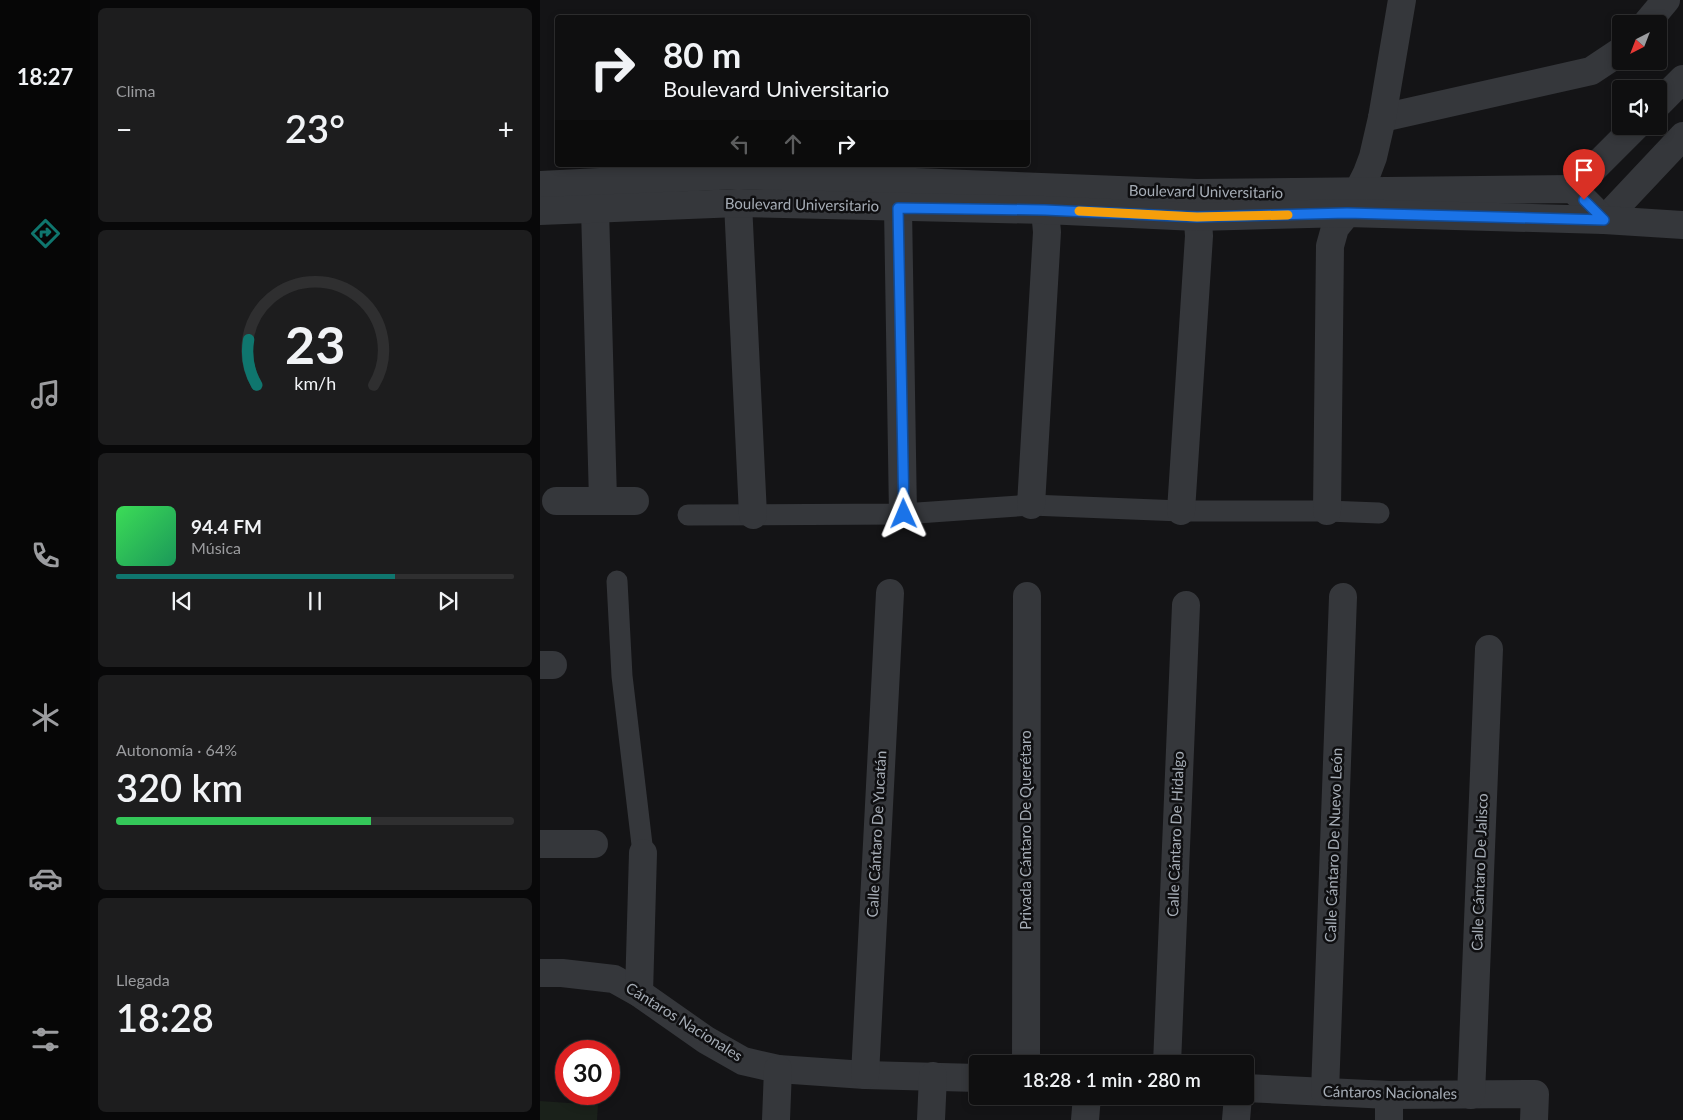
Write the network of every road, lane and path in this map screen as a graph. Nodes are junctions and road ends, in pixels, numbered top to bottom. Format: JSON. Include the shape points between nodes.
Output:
{"nodes":[{"id":1,"x":1402,"y":0,"type":"edge"},
{"id":2,"x":1666,"y":0,"type":"edge"},
{"id":3,"x":1654,"y":15,"type":"edge"},
{"id":4,"x":1612,"y":57,"type":"edge"},
{"id":5,"x":1683,"y":78,"type":"edge"},
{"id":6,"x":1667,"y":95,"type":"edge"},
{"id":7,"x":1382,"y":118,"type":"junction"},
{"id":8,"x":1627,"y":135,"type":"edge"},
{"id":9,"x":1683,"y":136,"type":"edge"},
{"id":10,"x":540,"y":185,"type":"edge"},
{"id":11,"x":1574,"y":189,"type":"junction"},
{"id":12,"x":738,"y":203,"type":"junction"},
{"id":13,"x":1352,"y":203,"type":"junction"},
{"id":14,"x":1197,"y":205,"type":"junction"},
{"id":15,"x":898,"y":208,"type":"junction"},
{"id":16,"x":595,"y":209,"type":"junction"},
{"id":17,"x":1045,"y":210,"type":"junction"},
{"id":18,"x":540,"y":211,"type":"edge"},
{"id":19,"x":1604,"y":220,"type":"junction"},
{"id":20,"x":1683,"y":225,"type":"edge"},
{"id":21,"x":603,"y":500,"type":"junction"},
{"id":22,"x":556,"y":501,"type":"dead end"},
{"id":23,"x":636,"y":501,"type":"dead end"},
{"id":24,"x":1031,"y":505,"type":"junction"},
{"id":25,"x":1181,"y":511,"type":"junction"},
{"id":26,"x":1327,"y":511,"type":"junction"},
{"id":27,"x":904,"y":514,"type":"junction"},
{"id":28,"x":1378,"y":514,"type":"dead end"},
{"id":29,"x":688,"y":515,"type":"dead end"},
{"id":30,"x":754,"y":515,"type":"junction"},
{"id":31,"x":617,"y":581,"type":"dead end"},
{"id":32,"x":890,"y":594,"type":"dead end"},
{"id":33,"x":1027,"y":596,"type":"dead end"},
{"id":34,"x":1343,"y":597,"type":"dead end"},
{"id":35,"x":1186,"y":605,"type":"dead end"},
{"id":36,"x":1489,"y":649,"type":"dead end"},
{"id":37,"x":540,"y":844,"type":"edge"},
{"id":38,"x":594,"y":844,"type":"dead end"},
{"id":39,"x":643,"y":854,"type":"joint"},
{"id":40,"x":540,"y":973,"type":"edge"},
{"id":41,"x":639,"y":993,"type":"junction"},
{"id":42,"x":1026,"y":1055,"type":"edge"},
{"id":43,"x":1167,"y":1055,"type":"edge"},
{"id":44,"x":778,"y":1070,"type":"junction"},
{"id":45,"x":865,"y":1075,"type":"junction"},
{"id":46,"x":933,"y":1076,"type":"junction"},
{"id":47,"x":969,"y":1078,"type":"edge"},
{"id":48,"x":1254,"y":1088,"type":"edge"},
{"id":49,"x":1325,"y":1092,"type":"junction"},
{"id":50,"x":1471,"y":1095,"type":"junction"},
{"id":51,"x":1086,"y":1105,"type":"edge"},
{"id":52,"x":1237,"y":1105,"type":"edge"},
{"id":53,"x":1389,"y":1107,"type":"edge"},
{"id":54,"x":1534,"y":1107,"type":"edge"},
{"id":55,"x":776,"y":1120,"type":"edge"},
{"id":56,"x":931,"y":1120,"type":"edge"},
{"id":57,"x":1085,"y":1120,"type":"edge"},
{"id":58,"x":1236,"y":1120,"type":"edge"}],
"edges":[{"from":1,"to":7,"type":"street"},
{"from":2,"to":3,"type":"street"},
{"from":4,"to":7,"type":"street","via":[[1591,71]]},
{"from":5,"to":6,"type":"street"},
{"from":7,"to":13,"type":"street","via":[[1367,173]]},
{"from":8,"to":11,"type":"street"},
{"from":9,"to":19,"type":"street"},
{"from":10,"to":14,"type":"street","name":"Boulevard Universitario","via":[[738,175]]},
{"from":11,"to":13,"type":"street","name":"Boulevard Universitario"},
{"from":11,"to":19,"type":"street"},
{"from":12,"to":15,"type":"street","name":"Boulevard Universitario"},
{"from":12,"to":16,"type":"street","name":"Boulevard Universitario"},
{"from":12,"to":30,"type":"street"},
{"from":13,"to":14,"type":"street","name":"Boulevard Universitario"},
{"from":13,"to":19,"type":"street","name":"Boulevard Universitario"},
{"from":13,"to":26,"type":"street","via":[[1335,228],[1330,246]]},
{"from":14,"to":17,"type":"street","name":"Boulevard Universitario"},
{"from":14,"to":25,"type":"street","via":[[1199,236]]},
{"from":15,"to":17,"type":"street","name":"Boulevard Universitario"},
{"from":15,"to":27,"type":"street"},
{"from":16,"to":18,"type":"street","name":"Boulevard Universitario"},
{"from":16,"to":21,"type":"street"},
{"from":17,"to":24,"type":"street"},
{"from":19,"to":20,"type":"street","name":"Boulevard Universitario"},
{"from":21,"to":22,"type":"street"},
{"from":21,"to":23,"type":"street"},
{"from":24,"to":25,"type":"street"},
{"from":24,"to":27,"type":"street"},
{"from":25,"to":26,"type":"street"},
{"from":26,"to":28,"type":"street"},
{"from":27,"to":30,"type":"street"},
{"from":29,"to":30,"type":"street"},
{"from":31,"to":39,"type":"street","via":[[622,676]]},
{"from":32,"to":45,"type":"street","name":"Calle Cántaro De Yucatán"},
{"from":33,"to":42,"type":"street","name":"Privada Cántaro De Querétaro"},
{"from":34,"to":49,"type":"street","name":"Calle Cántaro De Nuevo León"},
{"from":35,"to":43,"type":"street","name":"Calle Cántaro De Hidalgo"},
{"from":36,"to":50,"type":"street","name":"Calle Cántaro De Jalisco"},
{"from":37,"to":38,"type":"street"},
{"from":39,"to":41,"type":"street"},
{"from":40,"to":41,"type":"street","name":"Cántaros Nacionales","via":[[614,978]]},
{"from":41,"to":44,"type":"street","name":"Cántaros Nacionales","via":[[706,1040],[743,1061]]},
{"from":44,"to":45,"type":"street","name":"Cántaros Nacionales"},
{"from":44,"to":55,"type":"street"},
{"from":45,"to":46,"type":"street","name":"Cántaros Nacionales"},
{"from":46,"to":47,"type":"street","name":"Cántaros Nacionales"},
{"from":46,"to":56,"type":"street"},
{"from":48,"to":49,"type":"street","name":"Cántaros Nacionales"},
{"from":49,"to":53,"type":"street","name":"Cántaros Nacionales"},
{"from":50,"to":53,"type":"street","name":"Cántaros Nacionales"},
{"from":50,"to":54,"type":"street","name":"Cántaros Nacionales"},
{"from":51,"to":57,"type":"street"},
{"from":52,"to":58,"type":"street"}]}
